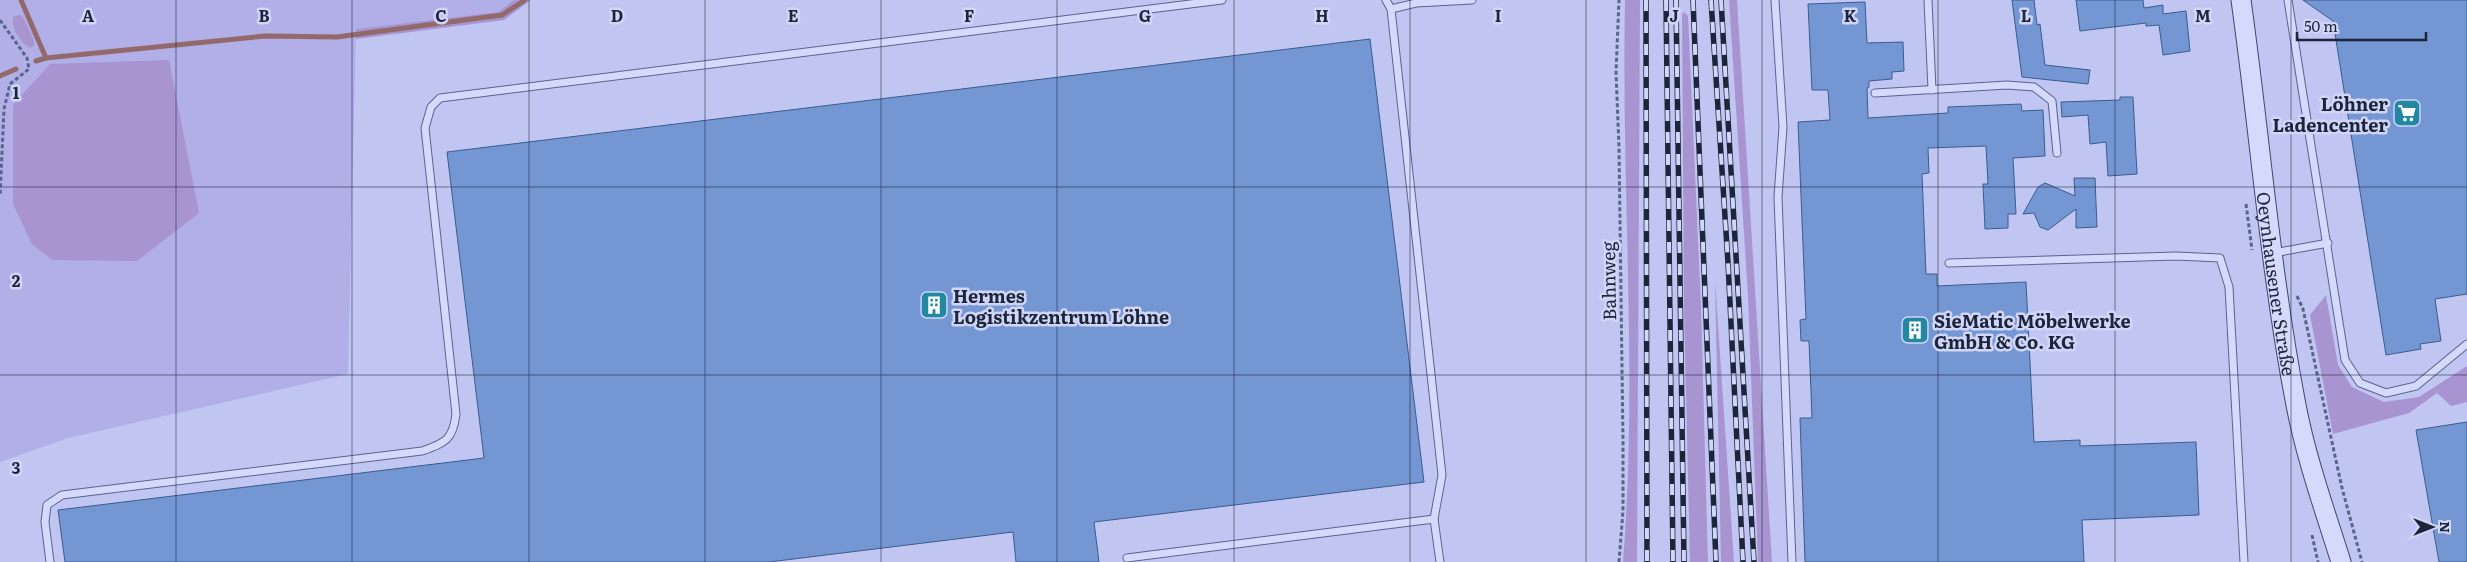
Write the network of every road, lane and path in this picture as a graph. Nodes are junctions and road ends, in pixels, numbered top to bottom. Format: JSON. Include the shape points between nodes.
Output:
{"nodes":[{"id":1,"x":1222,"y":0,"type":"edge"},
{"id":2,"x":1386,"y":0,"type":"edge"},
{"id":3,"x":1472,"y":0,"type":"edge"},
{"id":4,"x":1619,"y":0,"type":"edge"},
{"id":5,"x":1775,"y":0,"type":"edge"},
{"id":6,"x":1928,"y":0,"type":"edge"},
{"id":7,"x":2241,"y":0,"type":"edge"},
{"id":8,"x":2288,"y":0,"type":"edge"},
{"id":9,"x":1391,"y":9,"type":"junction"},
{"id":10,"x":0,"y":20,"type":"edge"},
{"id":11,"x":1932,"y":90,"type":"junction"},
{"id":12,"x":1875,"y":93,"type":"dead end"},
{"id":13,"x":2057,"y":153,"type":"dead end"},
{"id":14,"x":0,"y":196,"type":"edge"},
{"id":15,"x":2328,"y":243,"type":"junction"},
{"id":16,"x":2272,"y":253,"type":"junction"},
{"id":17,"x":1949,"y":263,"type":"dead end"},
{"id":18,"x":2296,"y":293,"type":"dead end"},
{"id":19,"x":2467,"y":344,"type":"edge"},
{"id":20,"x":1434,"y":520,"type":"junction"},
{"id":21,"x":1127,"y":558,"type":"dead end"},
{"id":22,"x":50,"y":562,"type":"edge"},
{"id":23,"x":1440,"y":562,"type":"edge"},
{"id":24,"x":1619,"y":562,"type":"edge"},
{"id":25,"x":1792,"y":562,"type":"edge"},
{"id":26,"x":2244,"y":562,"type":"edge"},
{"id":27,"x":2341,"y":562,"type":"edge"},
{"id":28,"x":2362,"y":562,"type":"edge"}],
"edges":[{"from":1,"to":22,"type":"lane","via":[[440,98],[431,107],[425,128],[456,414],[454,430],[443,444],[422,451],[62,495],[47,505],[45,522]]},
{"from":2,"to":9,"type":"lane"},
{"from":3,"to":9,"type":"lane","via":[[1416,3]]},
{"from":4,"to":24,"type":"path","name":"Bahnweg","via":[[1616,72],[1623,511]]},
{"from":5,"to":25,"type":"lane","via":[[1783,127],[1778,197]]},
{"from":6,"to":11,"type":"lane"},
{"from":7,"to":16,"type":"main road","name":"Oeynhausener Straße"},
{"from":8,"to":15,"type":"lane"},
{"from":9,"to":20,"type":"lane","via":[[1442,475]]},
{"from":10,"to":14,"type":"path","via":[[27,58],[29,69],[10,84],[4,109]]},
{"from":11,"to":12,"type":"lane"},
{"from":11,"to":13,"type":"lane","via":[[2007,85],[2034,87],[2052,101]]},
{"from":15,"to":16,"type":"lane"},
{"from":15,"to":19,"type":"lane","via":[[2345,360],[2360,383],[2386,392],[2416,386]]},
{"from":16,"to":27,"type":"main road","name":"Oeynhausener Straße","via":[[2296,407]]},
{"from":17,"to":26,"type":"lane","via":[[2176,256],[2220,258],[2229,287]]},
{"from":18,"to":28,"type":"path","via":[[2303,309]]},
{"from":20,"to":21,"type":"lane"},
{"from":20,"to":23,"type":"lane"}]}
